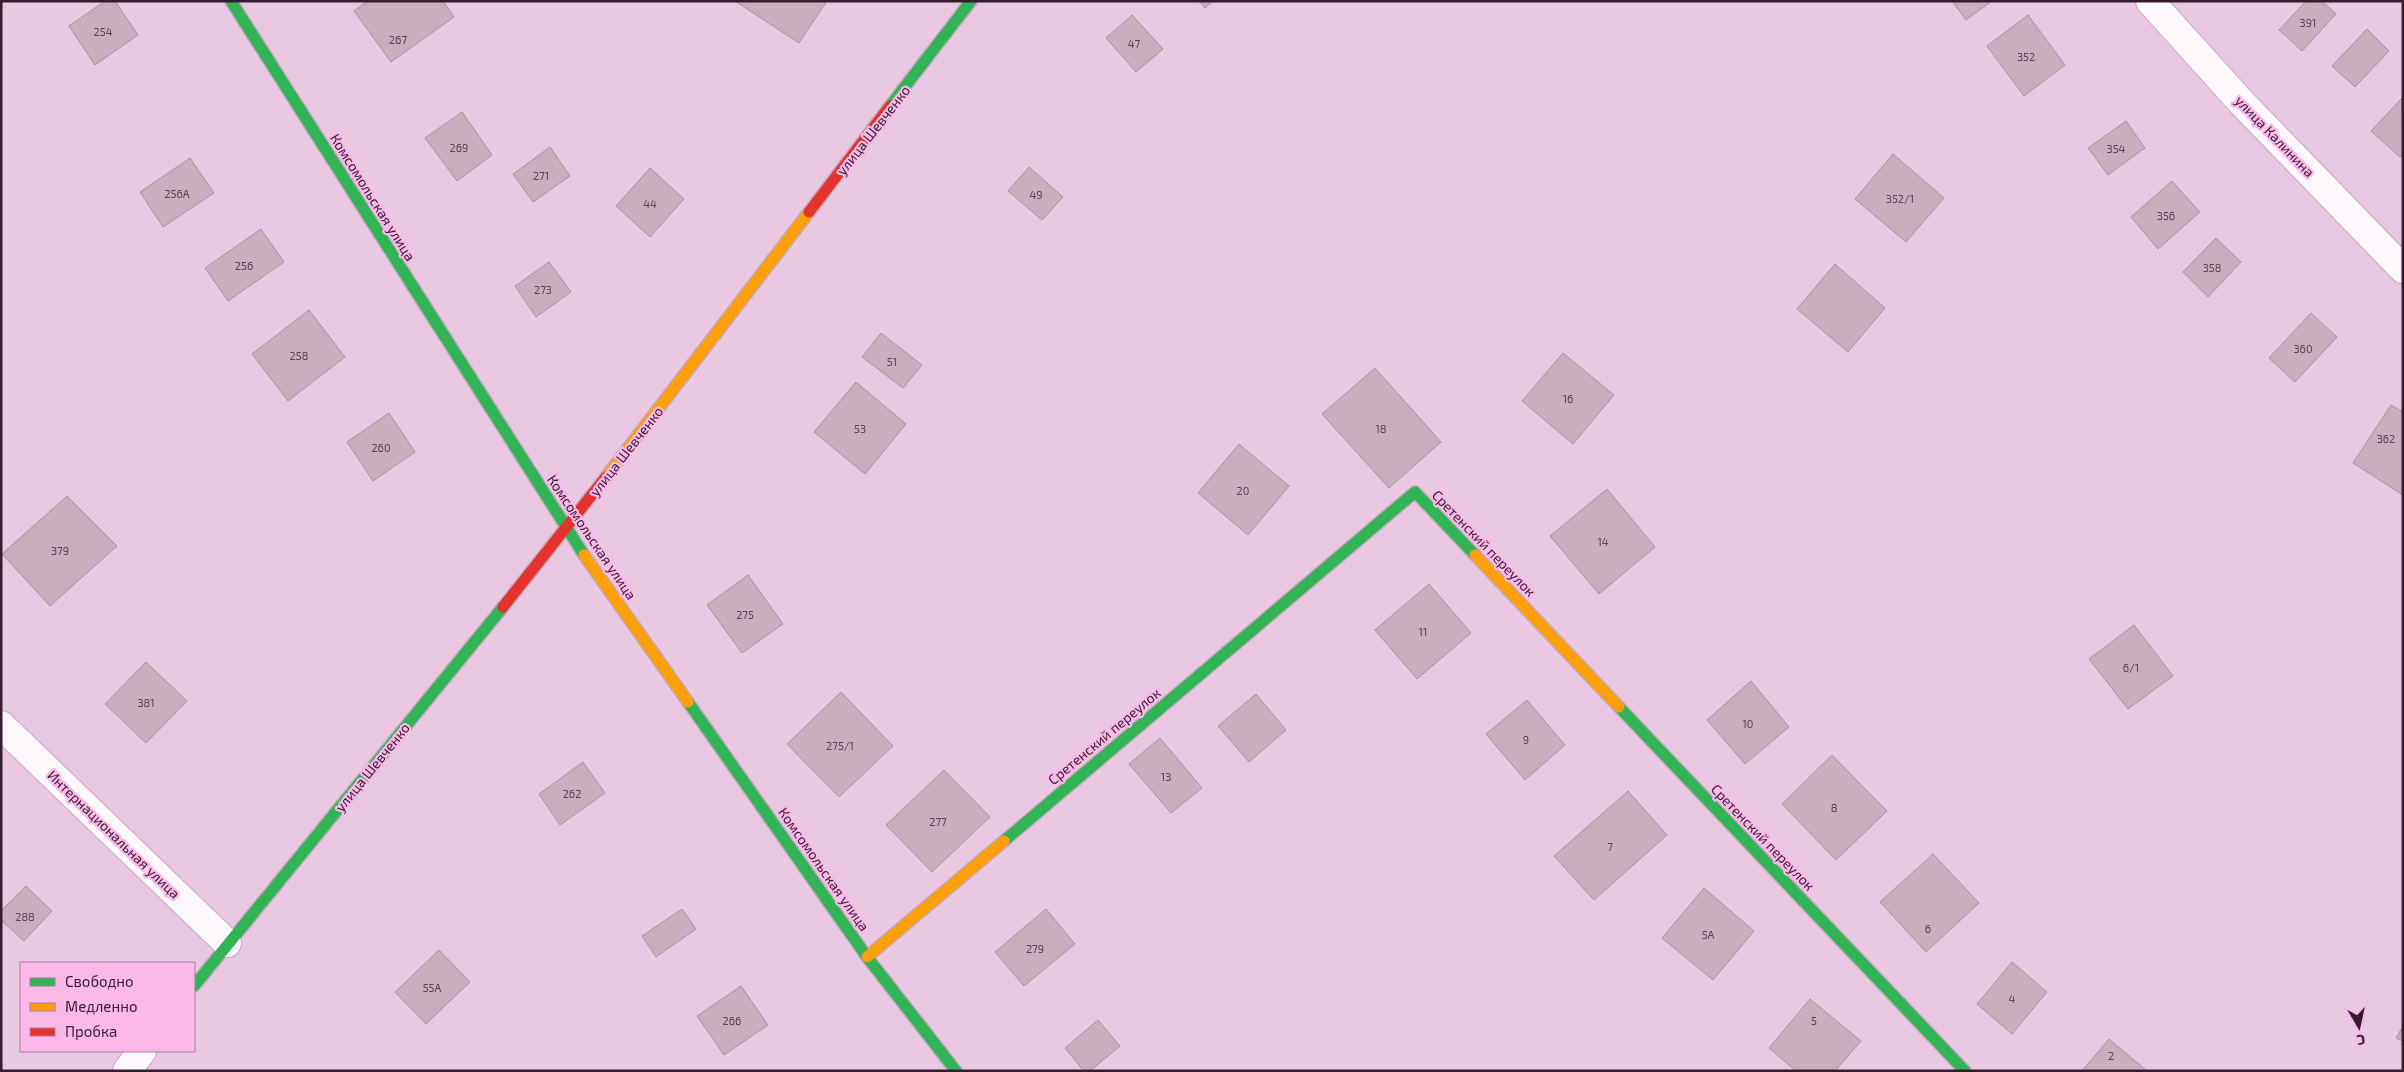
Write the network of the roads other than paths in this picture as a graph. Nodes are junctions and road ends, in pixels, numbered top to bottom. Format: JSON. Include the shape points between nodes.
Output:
{"nodes":[{"id":1,"x":231,"y":1,"type":"edge"},
{"id":2,"x":972,"y":1,"type":"edge"},
{"id":3,"x":2150,"y":1,"type":"edge"},
{"id":4,"x":2403,"y":269,"type":"edge"},
{"id":5,"x":566,"y":530,"type":"junction"},
{"id":6,"x":1,"y":725,"type":"edge"},
{"id":7,"x":227,"y":944,"type":"junction"},
{"id":8,"x":867,"y":956,"type":"junction"},
{"id":9,"x":195,"y":985,"type":"edge"},
{"id":10,"x":141,"y":1052,"type":"edge"},
{"id":11,"x":127,"y":1071,"type":"edge"},
{"id":12,"x":956,"y":1071,"type":"edge"},
{"id":13,"x":1965,"y":1071,"type":"edge"}],
"edges":[{"from":1,"to":5,"type":"street","name":"Комсомольская улица"},
{"from":2,"to":5,"type":"street","name":"улица Шевченко"},
{"from":3,"to":4,"type":"street","name":"улица Калинина","via":[[2242,103]]},
{"from":5,"to":7,"type":"street","name":"улица Шевченко"},
{"from":5,"to":8,"type":"street","name":"Комсомольская улица"},
{"from":6,"to":7,"type":"street","name":"Интернациональная улица"},
{"from":7,"to":9,"type":"street","name":"улица Шевченко"},
{"from":8,"to":12,"type":"street","name":"Комсомольская улица"},
{"from":8,"to":13,"type":"street","name":"Сретенский переулок","via":[[1415,492]]},
{"from":10,"to":11,"type":"street"}]}
